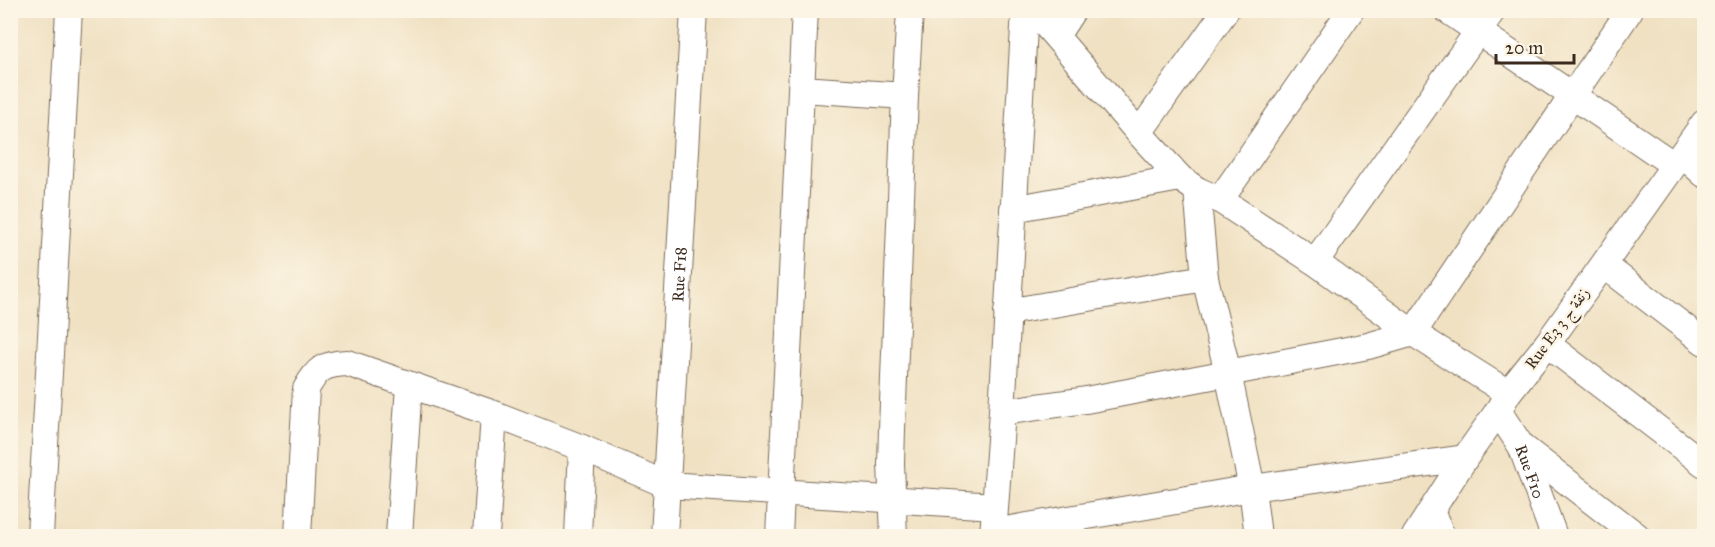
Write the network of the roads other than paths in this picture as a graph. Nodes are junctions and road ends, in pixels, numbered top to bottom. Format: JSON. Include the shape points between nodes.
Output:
{"nodes":[{"id":1,"x":69,"y":10,"type":"edge"},
{"id":2,"x":694,"y":10,"type":"edge"},
{"id":3,"x":805,"y":10,"type":"edge"},
{"id":4,"x":910,"y":10,"type":"edge"},
{"id":5,"x":1025,"y":10,"type":"edge"},
{"id":6,"x":1033,"y":10,"type":"edge"},
{"id":7,"x":1073,"y":10,"type":"edge"},
{"id":8,"x":1226,"y":10,"type":"edge"},
{"id":9,"x":1352,"y":10,"type":"edge"},
{"id":10,"x":1447,"y":10,"type":"edge"},
{"id":11,"x":1493,"y":10,"type":"edge"},
{"id":12,"x":1630,"y":10,"type":"edge"},
{"id":13,"x":1477,"y":32,"type":"junction"},
{"id":14,"x":1056,"y":36,"type":"junction"},
{"id":15,"x":802,"y":89,"type":"junction"},
{"id":16,"x":905,"y":96,"type":"junction"},
{"id":17,"x":1572,"y":97,"type":"junction"},
{"id":18,"x":1704,"y":123,"type":"edge"},
{"id":19,"x":1139,"y":133,"type":"junction"},
{"id":20,"x":1678,"y":160,"type":"junction"},
{"id":21,"x":1704,"y":174,"type":"edge"},
{"id":22,"x":1199,"y":189,"type":"junction"},
{"id":23,"x":1012,"y":210,"type":"junction"},
{"id":24,"x":1315,"y":262,"type":"junction"},
{"id":25,"x":1604,"y":265,"type":"junction"},
{"id":26,"x":1205,"y":278,"type":"junction"},
{"id":27,"x":1007,"y":312,"type":"junction"},
{"id":28,"x":1413,"y":333,"type":"junction"},
{"id":29,"x":1704,"y":342,"type":"edge"},
{"id":30,"x":1547,"y":344,"type":"junction"},
{"id":31,"x":1228,"y":373,"type":"junction"},
{"id":32,"x":409,"y":385,"type":"junction"},
{"id":33,"x":1503,"y":402,"type":"junction"},
{"id":34,"x":1002,"y":412,"type":"junction"},
{"id":35,"x":494,"y":414,"type":"junction"},
{"id":36,"x":1521,"y":446,"type":"junction"},
{"id":37,"x":582,"y":448,"type":"junction"},
{"id":38,"x":1465,"y":458,"type":"junction"},
{"id":39,"x":1704,"y":464,"type":"edge"},
{"id":40,"x":667,"y":484,"type":"junction"},
{"id":41,"x":1252,"y":488,"type":"junction"},
{"id":42,"x":782,"y":493,"type":"junction"},
{"id":43,"x":893,"y":500,"type":"junction"},
{"id":44,"x":995,"y":506,"type":"junction"},
{"id":45,"x":1431,"y":511,"type":"junction"},
{"id":46,"x":993,"y":534,"type":"edge"},
{"id":47,"x":40,"y":537,"type":"edge"},
{"id":48,"x":298,"y":537,"type":"edge"},
{"id":49,"x":399,"y":537,"type":"edge"},
{"id":50,"x":486,"y":537,"type":"edge"},
{"id":51,"x":578,"y":537,"type":"edge"},
{"id":52,"x":664,"y":537,"type":"edge"},
{"id":53,"x":779,"y":537,"type":"edge"},
{"id":54,"x":894,"y":537,"type":"edge"},
{"id":55,"x":1258,"y":537,"type":"edge"},
{"id":56,"x":1415,"y":537,"type":"edge"},
{"id":57,"x":1442,"y":537,"type":"edge"},
{"id":58,"x":1554,"y":537,"type":"edge"},
{"id":59,"x":1637,"y":537,"type":"edge"}],
"edges":[{"from":1,"to":47,"type":"street"},
{"from":2,"to":40,"type":"street","name":"Rue F18"},
{"from":3,"to":15,"type":"street"},
{"from":4,"to":16,"type":"street"},
{"from":5,"to":23,"type":"street"},
{"from":6,"to":14,"type":"street"},
{"from":7,"to":14,"type":"street"},
{"from":8,"to":19,"type":"street"},
{"from":9,"to":22,"type":"street"},
{"from":10,"to":13,"type":"street"},
{"from":11,"to":13,"type":"street"},
{"from":12,"to":17,"type":"street"},
{"from":13,"to":17,"type":"street"},
{"from":13,"to":24,"type":"street"},
{"from":14,"to":19,"type":"street"},
{"from":15,"to":16,"type":"street"},
{"from":15,"to":42,"type":"street"},
{"from":16,"to":43,"type":"street","via":[[892,429]]},
{"from":17,"to":20,"type":"street"},
{"from":17,"to":28,"type":"street"},
{"from":18,"to":20,"type":"street","name":"Rue E3 زنقة ج 3"},
{"from":19,"to":22,"type":"street"},
{"from":20,"to":21,"type":"street"},
{"from":20,"to":25,"type":"street","name":"Rue E3 زنقة ج 3"},
{"from":22,"to":23,"type":"street"},
{"from":22,"to":24,"type":"street"},
{"from":22,"to":26,"type":"street"},
{"from":23,"to":27,"type":"street"},
{"from":24,"to":28,"type":"street"},
{"from":25,"to":29,"type":"street"},
{"from":25,"to":30,"type":"street","name":"Rue E3 زنقة ج 3"},
{"from":26,"to":27,"type":"street"},
{"from":26,"to":31,"type":"street"},
{"from":27,"to":34,"type":"street"},
{"from":28,"to":31,"type":"street","via":[[1368,346]]},
{"from":28,"to":33,"type":"street"},
{"from":30,"to":33,"type":"street","name":"Rue E3 زنقة ج 3"},
{"from":30,"to":39,"type":"street"},
{"from":31,"to":34,"type":"street"},
{"from":31,"to":41,"type":"street"},
{"from":32,"to":35,"type":"street"},
{"from":32,"to":48,"type":"street","via":[[347,363],[332,363],[315,373],[306,389]]},
{"from":32,"to":49,"type":"street"},
{"from":33,"to":36,"type":"street","name":"Rue F10"},
{"from":33,"to":38,"type":"street","name":"Rue E3 زنقة ج 3"},
{"from":34,"to":44,"type":"street"},
{"from":35,"to":37,"type":"street"},
{"from":35,"to":50,"type":"street"},
{"from":36,"to":58,"type":"street","name":"Rue F10"},
{"from":36,"to":59,"type":"street"},
{"from":37,"to":40,"type":"street"},
{"from":37,"to":51,"type":"street"},
{"from":38,"to":41,"type":"street"},
{"from":38,"to":45,"type":"street","name":"Rue E3 زنقة ج 3"},
{"from":40,"to":42,"type":"street"},
{"from":40,"to":52,"type":"street","name":"Rue F18"},
{"from":41,"to":46,"type":"street"},
{"from":41,"to":55,"type":"street"},
{"from":42,"to":43,"type":"street"},
{"from":42,"to":53,"type":"street"},
{"from":43,"to":44,"type":"street"},
{"from":43,"to":54,"type":"street"},
{"from":44,"to":46,"type":"street"},
{"from":45,"to":56,"type":"street","name":"Rue E3 زنقة ج 3"},
{"from":45,"to":57,"type":"street"}]}
